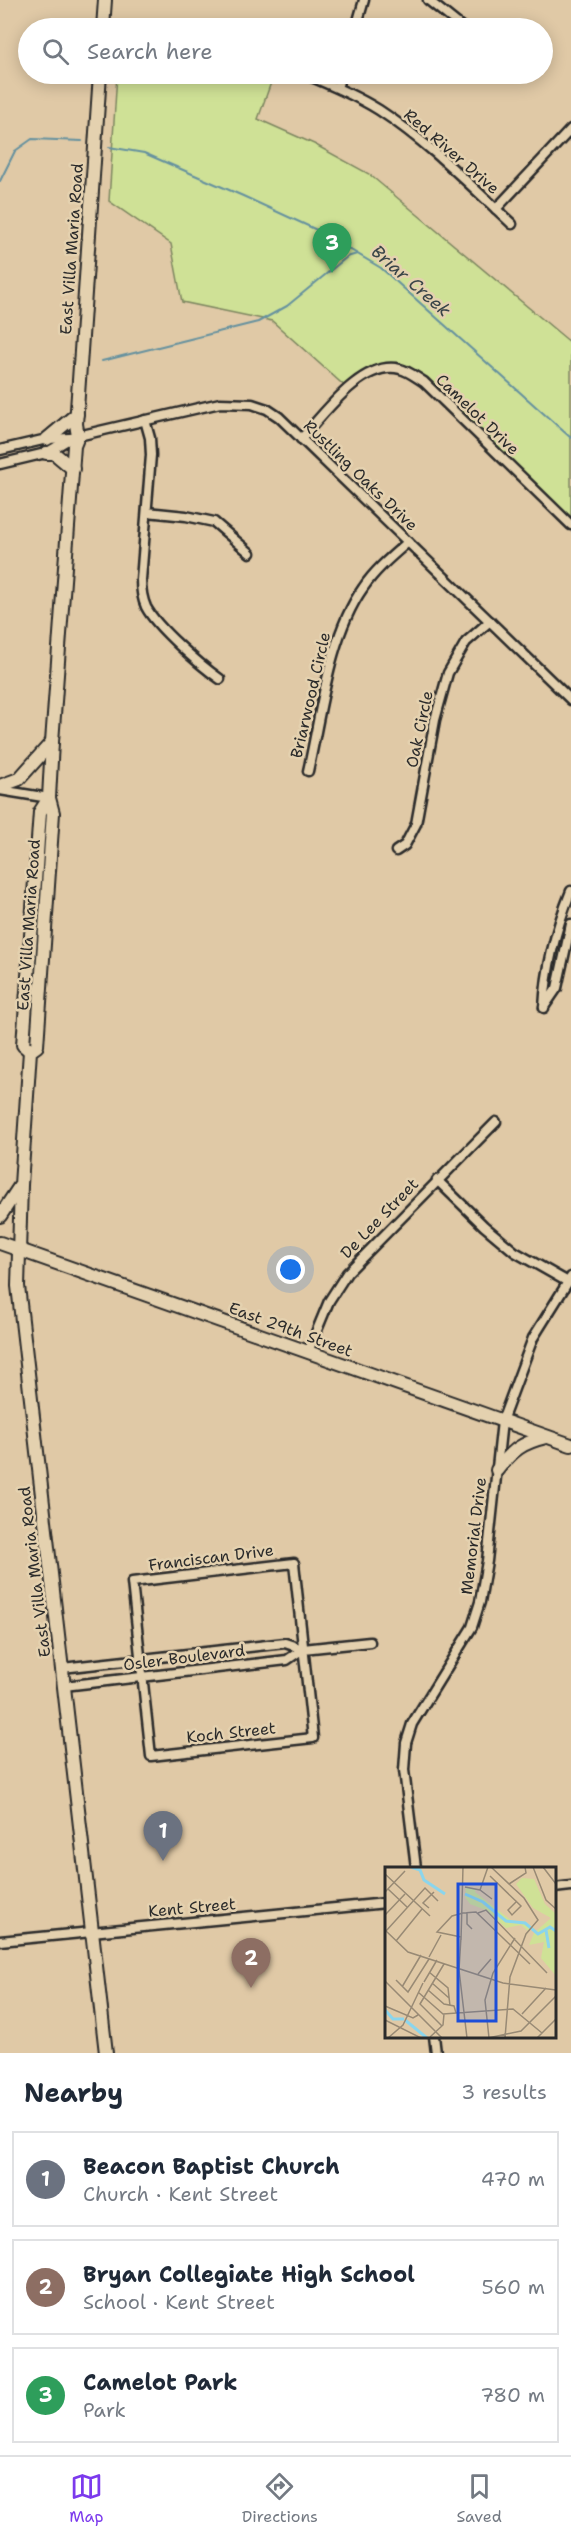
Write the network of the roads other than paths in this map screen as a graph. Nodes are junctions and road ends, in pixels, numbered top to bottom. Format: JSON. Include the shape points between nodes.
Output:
{"nodes":[{"id":1,"x":105,"y":0,"type":"edge"},
{"id":2,"x":364,"y":0,"type":"edge"},
{"id":3,"x":428,"y":0,"type":"edge"},
{"id":4,"x":104,"y":18,"type":"edge"},
{"id":5,"x":359,"y":18,"type":"edge"},
{"id":6,"x":450,"y":18,"type":"edge"},
{"id":7,"x":99,"y":84,"type":"edge"},
{"id":8,"x":329,"y":84,"type":"edge"},
{"id":9,"x":338,"y":84,"type":"edge"},
{"id":10,"x":337,"y":87,"type":"junction"},
{"id":11,"x":571,"y":129,"type":"edge"},
{"id":12,"x":496,"y":209,"type":"junction"},
{"id":13,"x":512,"y":224,"type":"dead end"},
{"id":14,"x":145,"y":420,"type":"junction"},
{"id":15,"x":75,"y":432,"type":"junction"},
{"id":16,"x":46,"y":439,"type":"junction"},
{"id":17,"x":301,"y":439,"type":"junction"},
{"id":18,"x":0,"y":450,"type":"edge"},
{"id":19,"x":46,"y":453,"type":"junction"},
{"id":20,"x":0,"y":464,"type":"edge"},
{"id":21,"x":73,"y":469,"type":"junction"},
{"id":22,"x":147,"y":513,"type":"junction"},
{"id":23,"x":571,"y":525,"type":"edge"},
{"id":24,"x":408,"y":542,"type":"junction"},
{"id":25,"x":250,"y":553,"type":"dead end"},
{"id":26,"x":490,"y":621,"type":"junction"},
{"id":27,"x":220,"y":679,"type":"dead end"},
{"id":28,"x":571,"y":700,"type":"edge"},
{"id":29,"x":52,"y":742,"type":"junction"},
{"id":30,"x":308,"y":771,"type":"dead end"},
{"id":31,"x":0,"y":788,"type":"edge"},
{"id":32,"x":49,"y":798,"type":"junction"},
{"id":33,"x":396,"y":851,"type":"dead end"},
{"id":34,"x":571,"y":891,"type":"edge"},
{"id":35,"x":568,"y":907,"type":"edge"},
{"id":36,"x":571,"y":924,"type":"edge"},
{"id":37,"x":496,"y":1122,"type":"dead end"},
{"id":38,"x":437,"y":1180,"type":"junction"},
{"id":39,"x":21,"y":1185,"type":"junction"},
{"id":40,"x":0,"y":1216,"type":"edge"},
{"id":41,"x":0,"y":1243,"type":"edge"},
{"id":42,"x":18,"y":1250,"type":"junction"},
{"id":43,"x":569,"y":1280,"type":"edge"},
{"id":44,"x":308,"y":1352,"type":"junction"},
{"id":45,"x":502,"y":1421,"type":"junction"},
{"id":46,"x":547,"y":1437,"type":"junction"},
{"id":47,"x":571,"y":1445,"type":"edge"},
{"id":48,"x":497,"y":1470,"type":"junction"},
{"id":49,"x":370,"y":1642,"type":"dead end"},
{"id":50,"x":303,"y":1649,"type":"junction"},
{"id":51,"x":141,"y":1660,"type":"junction"},
{"id":52,"x":62,"y":1668,"type":"junction"},
{"id":53,"x":143,"y":1677,"type":"junction"},
{"id":54,"x":64,"y":1686,"type":"junction"},
{"id":55,"x":416,"y":1867,"type":"edge"},
{"id":56,"x":571,"y":1886,"type":"edge"},
{"id":57,"x":556,"y":1888,"type":"edge"},
{"id":58,"x":385,"y":1903,"type":"edge"},
{"id":59,"x":92,"y":1931,"type":"junction"},
{"id":60,"x":0,"y":1941,"type":"edge"},
{"id":61,"x":434,"y":2038,"type":"edge"},
{"id":62,"x":106,"y":2053,"type":"edge"},
{"id":63,"x":436,"y":2053,"type":"edge"}],
"edges":[{"from":1,"to":4,"type":"main road"},
{"from":2,"to":5,"type":"street"},
{"from":3,"to":6,"type":"street"},
{"from":7,"to":15,"type":"main road","name":"East Villa Maria Road"},
{"from":8,"to":10,"type":"street","name":"Red River Drive"},
{"from":9,"to":10,"type":"street"},
{"from":10,"to":12,"type":"street","name":"Red River Drive","via":[[377,109],[423,142]]},
{"from":11,"to":12,"type":"street"},
{"from":12,"to":13,"type":"street","name":"Red River Drive"},
{"from":14,"to":15,"type":"street","name":"Rustling Oaks Drive"},
{"from":14,"to":17,"type":"street","name":"Rustling Oaks Drive","via":[[220,403],[252,404],[279,417]]},
{"from":14,"to":22,"type":"street","via":[[151,455]]},
{"from":15,"to":16,"type":"main road"},
{"from":15,"to":16,"type":"street"},
{"from":15,"to":19,"type":"street"},
{"from":15,"to":21,"type":"main road","name":"East Villa Maria Road"},
{"from":16,"to":18,"type":"street"},
{"from":17,"to":23,"type":"street","name":"Camelot Drive","via":[[363,376],[399,368],[424,382]]},
{"from":17,"to":24,"type":"street","name":"Rustling Oaks Drive"},
{"from":19,"to":20,"type":"street"},
{"from":19,"to":21,"type":"main road","via":[[56,455]]},
{"from":21,"to":29,"type":"main road","name":"East Villa Maria Road"},
{"from":22,"to":25,"type":"street","via":[[214,522]]},
{"from":22,"to":27,"type":"street","via":[[141,580],[146,608]]},
{"from":24,"to":26,"type":"street","name":"Rustling Oaks Drive"},
{"from":24,"to":30,"type":"street","name":"Briarwood Circle","via":[[369,579],[345,618]]},
{"from":26,"to":28,"type":"street","name":"Rustling Oaks Drive"},
{"from":26,"to":33,"type":"street","name":"Oak Circle","via":[[466,642],[448,673],[416,824],[405,845]]},
{"from":29,"to":31,"type":"main road","via":[[19,779]]},
{"from":29,"to":32,"type":"main road","name":"East Villa Maria Road"},
{"from":31,"to":32,"type":"street"},
{"from":32,"to":39,"type":"main road","name":"East Villa Maria Road","via":[[40,812],[23,1045],[30,1051]]},
{"from":34,"to":35,"type":"street"},
{"from":35,"to":36,"type":"street","via":[[545,984],[544,1008],[557,988]]},
{"from":37,"to":38,"type":"street","name":"De Lee Street"},
{"from":38,"to":43,"type":"street","via":[[515,1252]]},
{"from":38,"to":44,"type":"street","name":"De Lee Street","via":[[347,1273],[329,1301]]},
{"from":39,"to":40,"type":"main road"},
{"from":39,"to":42,"type":"main road","name":"East Villa Maria Road"},
{"from":41,"to":42,"type":"main road","name":"East 29th Street"},
{"from":42,"to":44,"type":"main road","name":"East 29th Street"},
{"from":42,"to":52,"type":"main road","name":"East Villa Maria Road","via":[[18,1286]]},
{"from":43,"to":45,"type":"street","name":"Memorial Drive","via":[[532,1338]]},
{"from":44,"to":45,"type":"main road","name":"East 29th Street"},
{"from":45,"to":46,"type":"main road","name":"East 29th Street"},
{"from":45,"to":48,"type":"street","name":"Memorial Drive"},
{"from":46,"to":47,"type":"main road","name":"East 29th Street"},
{"from":46,"to":48,"type":"main road","via":[[519,1447]]},
{"from":48,"to":55,"type":"street","name":"Memorial Drive","via":[[487,1561],[472,1627],[412,1725],[406,1743],[404,1770]]},
{"from":49,"to":50,"type":"street","name":"Osler Boulevard"},
{"from":50,"to":51,"type":"street","name":"Osler Boulevard","via":[[285,1643]]},
{"from":50,"to":51,"type":"street","name":"Franciscan Drive","via":[[294,1563],[132,1582]]},
{"from":50,"to":53,"type":"street","name":"Osler Boulevard","via":[[287,1660]]},
{"from":50,"to":53,"type":"street","name":"Koch Street","via":[[313,1738],[151,1756]]},
{"from":51,"to":52,"type":"street","name":"Osler Boulevard"},
{"from":51,"to":53,"type":"street"},
{"from":52,"to":54,"type":"main road","name":"East Villa Maria Road"},
{"from":53,"to":54,"type":"street","name":"Osler Boulevard"},
{"from":54,"to":59,"type":"main road","name":"East Villa Maria Road"},
{"from":56,"to":57,"type":"street"},
{"from":58,"to":59,"type":"street","name":"Kent Street"},
{"from":59,"to":60,"type":"street","name":"Kent Street"},
{"from":59,"to":62,"type":"main road","name":"East Villa Maria Road"},
{"from":61,"to":63,"type":"street"}]}
